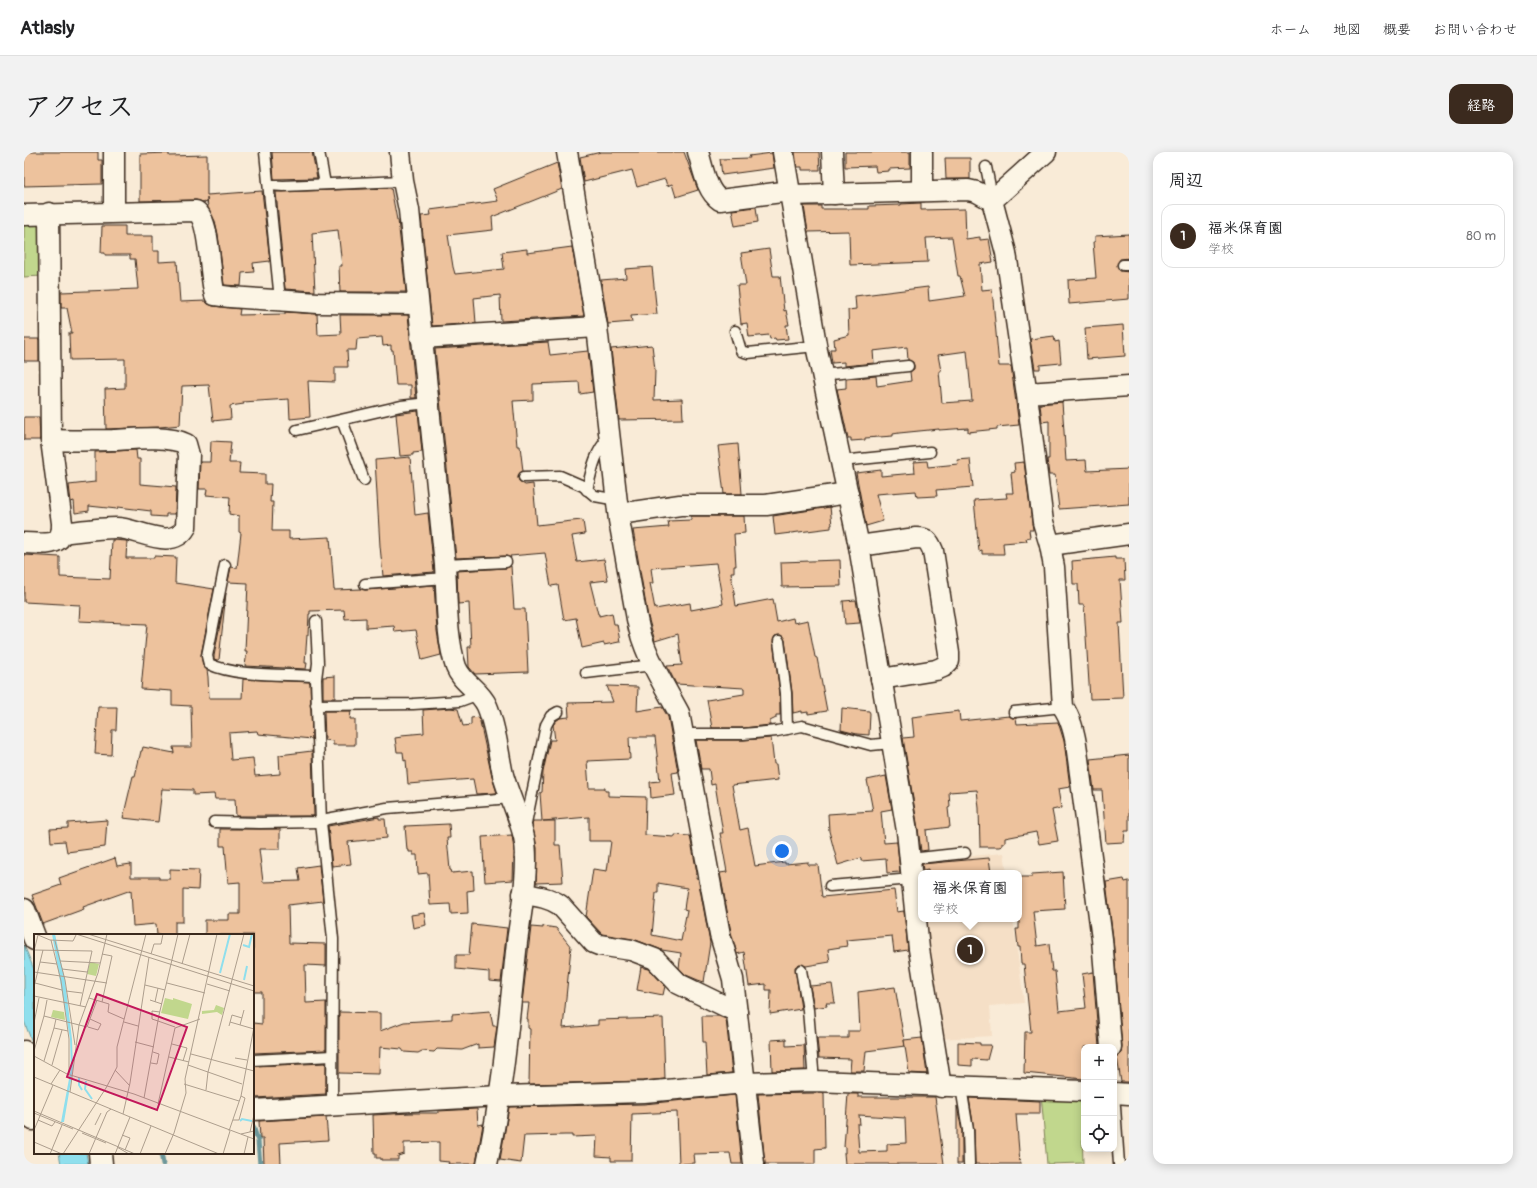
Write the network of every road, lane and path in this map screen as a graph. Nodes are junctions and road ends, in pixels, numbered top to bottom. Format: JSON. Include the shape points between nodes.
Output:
{"nodes":[{"id":1,"x":114,"y":152,"type":"edge"},
{"id":2,"x":265,"y":152,"type":"edge"},
{"id":3,"x":319,"y":152,"type":"edge"},
{"id":4,"x":400,"y":152,"type":"edge"},
{"id":5,"x":567,"y":152,"type":"edge"},
{"id":6,"x":698,"y":152,"type":"edge"},
{"id":7,"x":783,"y":152,"type":"edge"},
{"id":8,"x":832,"y":152,"type":"edge"},
{"id":9,"x":922,"y":152,"type":"edge"},
{"id":10,"x":1046,"y":152,"type":"edge"},
{"id":11,"x":986,"y":167,"type":"dead end"},
{"id":12,"x":403,"y":181,"type":"junction"},
{"id":13,"x":324,"y":184,"type":"junction"},
{"id":14,"x":269,"y":185,"type":"junction"},
{"id":15,"x":922,"y":191,"type":"junction"},
{"id":16,"x":790,"y":194,"type":"junction"},
{"id":17,"x":834,"y":194,"type":"junction"},
{"id":18,"x":993,"y":201,"type":"junction"},
{"id":19,"x":114,"y":212,"type":"junction"},
{"id":20,"x":49,"y":213,"type":"junction"},
{"id":21,"x":24,"y":214,"type":"edge"},
{"id":22,"x":280,"y":300,"type":"junction"},
{"id":23,"x":418,"y":304,"type":"junction"},
{"id":24,"x":597,"y":327,"type":"junction"},
{"id":25,"x":735,"y":331,"type":"dead end"},
{"id":26,"x":421,"y":338,"type":"junction"},
{"id":27,"x":816,"y":346,"type":"junction"},
{"id":28,"x":908,"y":366,"type":"dead end"},
{"id":29,"x":822,"y":375,"type":"junction"},
{"id":30,"x":1129,"y":386,"type":"edge"},
{"id":31,"x":1027,"y":393,"type":"junction"},
{"id":32,"x":428,"y":403,"type":"junction"},
{"id":33,"x":342,"y":420,"type":"junction"},
{"id":34,"x":297,"y":430,"type":"dead end"},
{"id":35,"x":610,"y":437,"type":"junction"},
{"id":36,"x":51,"y":440,"type":"junction"},
{"id":37,"x":930,"y":452,"type":"dead end"},
{"id":38,"x":840,"y":461,"type":"junction"},
{"id":39,"x":524,"y":477,"type":"dead end"},
{"id":40,"x":364,"y":480,"type":"dead end"},
{"id":41,"x":587,"y":490,"type":"junction"},
{"id":42,"x":848,"y":493,"type":"junction"},
{"id":43,"x":618,"y":507,"type":"junction"},
{"id":44,"x":61,"y":533,"type":"junction"},
{"id":45,"x":1129,"y":534,"type":"edge"},
{"id":46,"x":24,"y":543,"type":"edge"},
{"id":47,"x":1050,"y":545,"type":"junction"},
{"id":48,"x":859,"y":546,"type":"junction"},
{"id":49,"x":506,"y":562,"type":"dead end"},
{"id":50,"x":225,"y":565,"type":"dead end"},
{"id":51,"x":445,"y":572,"type":"junction"},
{"id":52,"x":365,"y":584,"type":"dead end"},
{"id":53,"x":316,"y":621,"type":"dead end"},
{"id":54,"x":779,"y":641,"type":"dead end"},
{"id":55,"x":653,"y":665,"type":"junction"},
{"id":56,"x":586,"y":673,"type":"dead end"},
{"id":57,"x":316,"y":679,"type":"junction"},
{"id":58,"x":881,"y":679,"type":"junction"},
{"id":59,"x":479,"y":694,"type":"junction"},
{"id":60,"x":316,"y":705,"type":"junction"},
{"id":61,"x":1064,"y":707,"type":"junction"},
{"id":62,"x":558,"y":712,"type":"dead end"},
{"id":63,"x":1014,"y":712,"type":"dead end"},
{"id":64,"x":787,"y":729,"type":"junction"},
{"id":65,"x":682,"y":734,"type":"junction"},
{"id":66,"x":891,"y":743,"type":"junction"},
{"id":67,"x":511,"y":798,"type":"junction"},
{"id":68,"x":214,"y":822,"type":"dead end"},
{"id":69,"x":321,"y":822,"type":"junction"},
{"id":70,"x":521,"y":827,"type":"junction"},
{"id":71,"x":965,"y":853,"type":"dead end"},
{"id":72,"x":910,"y":859,"type":"junction"},
{"id":73,"x":912,"y":879,"type":"junction"},
{"id":74,"x":830,"y":886,"type":"dead end"},
{"id":75,"x":523,"y":894,"type":"junction"},
{"id":76,"x":24,"y":910,"type":"edge"},
{"id":77,"x":34,"y":936,"type":"edge"},
{"id":78,"x":801,"y":970,"type":"dead end"},
{"id":79,"x":738,"y":1012,"type":"junction"},
{"id":80,"x":1111,"y":1044,"type":"edge"},
{"id":81,"x":24,"y":1051,"type":"edge"},
{"id":82,"x":332,"y":1056,"type":"junction"},
{"id":83,"x":254,"y":1060,"type":"edge"},
{"id":84,"x":814,"y":1081,"type":"junction"},
{"id":85,"x":745,"y":1083,"type":"junction"},
{"id":86,"x":941,"y":1086,"type":"junction"},
{"id":87,"x":961,"y":1087,"type":"junction"},
{"id":88,"x":1081,"y":1091,"type":"edge"},
{"id":89,"x":1117,"y":1092,"type":"edge"},
{"id":90,"x":1129,"y":1094,"type":"edge"},
{"id":91,"x":500,"y":1096,"type":"junction"},
{"id":92,"x":332,"y":1106,"type":"junction"},
{"id":93,"x":254,"y":1110,"type":"edge"},
{"id":94,"x":1116,"y":1116,"type":"edge"},
{"id":95,"x":31,"y":1120,"type":"edge"},
{"id":96,"x":100,"y":1154,"type":"edge"},
{"id":97,"x":102,"y":1164,"type":"edge"},
{"id":98,"x":487,"y":1164,"type":"edge"},
{"id":99,"x":754,"y":1164,"type":"edge"},
{"id":100,"x":969,"y":1164,"type":"edge"},
{"id":101,"x":1119,"y":1164,"type":"edge"}],
"edges":[{"from":1,"to":19,"type":"street"},
{"from":2,"to":14,"type":"lane"},
{"from":3,"to":13,"type":"lane"},
{"from":4,"to":12,"type":"street"},
{"from":5,"to":24,"type":"street"},
{"from":6,"to":16,"type":"street","via":[[711,191],[720,200]]},
{"from":7,"to":16,"type":"street"},
{"from":8,"to":17,"type":"street"},
{"from":9,"to":15,"type":"street"},
{"from":10,"to":18,"type":"street"},
{"from":11,"to":18,"type":"lane"},
{"from":12,"to":13,"type":"lane"},
{"from":12,"to":23,"type":"street","via":[[409,210]]},
{"from":13,"to":14,"type":"lane"},
{"from":14,"to":22,"type":"lane"},
{"from":15,"to":17,"type":"street"},
{"from":15,"to":18,"type":"street","via":[[968,190]]},
{"from":16,"to":17,"type":"street"},
{"from":16,"to":27,"type":"street"},
{"from":18,"to":31,"type":"street","via":[[1006,253]]},
{"from":19,"to":20,"type":"street"},
{"from":19,"to":22,"type":"street","via":[[196,211],[206,227],[215,295]]},
{"from":20,"to":21,"type":"street"},
{"from":20,"to":36,"type":"street"},
{"from":22,"to":23,"type":"street"},
{"from":23,"to":26,"type":"street"},
{"from":24,"to":26,"type":"street"},
{"from":24,"to":35,"type":"street"},
{"from":25,"to":27,"type":"lane","via":[[743,353]]},
{"from":26,"to":32,"type":"street"},
{"from":27,"to":29,"type":"street"},
{"from":28,"to":29,"type":"lane"},
{"from":29,"to":38,"type":"street"},
{"from":30,"to":31,"type":"street"},
{"from":31,"to":47,"type":"street","via":[[1044,522]]},
{"from":32,"to":33,"type":"lane","via":[[401,406]]},
{"from":32,"to":51,"type":"street"},
{"from":33,"to":34,"type":"lane"},
{"from":33,"to":40,"type":"lane"},
{"from":35,"to":41,"type":"lane","via":[[599,452]]},
{"from":35,"to":43,"type":"street"},
{"from":36,"to":44,"type":"street","via":[[62,523]]},
{"from":36,"to":44,"type":"street","via":[[178,440],[186,444],[189,455],[186,527],[183,533],[169,538],[118,528]]},
{"from":37,"to":38,"type":"lane"},
{"from":38,"to":42,"type":"street"},
{"from":39,"to":41,"type":"lane","via":[[560,476]]},
{"from":41,"to":43,"type":"lane"},
{"from":42,"to":43,"type":"street","via":[[766,505]]},
{"from":42,"to":48,"type":"street"},
{"from":43,"to":55,"type":"street","via":[[639,630]]},
{"from":44,"to":46,"type":"street","via":[[59,539],[52,543]]},
{"from":45,"to":47,"type":"street"},
{"from":47,"to":61,"type":"street","via":[[1054,567]]},
{"from":48,"to":58,"type":"street"},
{"from":48,"to":58,"type":"street","via":[[924,538],[929,542],[934,559],[949,661],[936,670]]},
{"from":49,"to":51,"type":"lane"},
{"from":50,"to":57,"type":"lane","via":[[207,656],[209,664],[242,672],[312,676]]},
{"from":51,"to":52,"type":"lane"},
{"from":51,"to":59,"type":"street","via":[[456,667],[466,683]]},
{"from":53,"to":57,"type":"lane"},
{"from":54,"to":64,"type":"lane","via":[[786,693]]},
{"from":55,"to":56,"type":"lane"},
{"from":55,"to":65,"type":"street","via":[[678,713]]},
{"from":57,"to":60,"type":"lane"},
{"from":58,"to":66,"type":"street"},
{"from":59,"to":60,"type":"lane","via":[[460,701]]},
{"from":59,"to":67,"type":"street","via":[[491,716]]},
{"from":60,"to":69,"type":"lane"},
{"from":61,"to":63,"type":"lane"},
{"from":61,"to":80,"type":"street","via":[[1069,715],[1078,751],[1102,938]]},
{"from":62,"to":70,"type":"lane","via":[[551,716],[546,725],[526,823]]},
{"from":64,"to":65,"type":"lane","via":[[743,734]]},
{"from":64,"to":66,"type":"lane","via":[[802,726],[871,745]]},
{"from":65,"to":79,"type":"street","via":[[720,935],[734,979]]},
{"from":66,"to":72,"type":"street"},
{"from":67,"to":69,"type":"lane","via":[[387,808]]},
{"from":67,"to":70,"type":"street"},
{"from":68,"to":69,"type":"lane"},
{"from":69,"to":82,"type":"lane","via":[[334,939]]},
{"from":70,"to":75,"type":"street","via":[[526,857]]},
{"from":71,"to":72,"type":"lane"},
{"from":72,"to":73,"type":"street"},
{"from":73,"to":74,"type":"lane"},
{"from":73,"to":86,"type":"street","via":[[919,949]]},
{"from":75,"to":79,"type":"street","via":[[543,897],[560,905],[594,943],[631,950],[655,959],[679,984]]},
{"from":75,"to":91,"type":"street"},
{"from":76,"to":77,"type":"street"},
{"from":78,"to":84,"type":"lane","via":[[808,1010]]},
{"from":79,"to":85,"type":"street"},
{"from":81,"to":95,"type":"street"},
{"from":82,"to":83,"type":"lane"},
{"from":82,"to":92,"type":"lane"},
{"from":84,"to":85,"type":"street"},
{"from":84,"to":86,"type":"street"},
{"from":85,"to":91,"type":"street","via":[[644,1092]]},
{"from":85,"to":99,"type":"street"},
{"from":86,"to":87,"type":"street"},
{"from":87,"to":88,"type":"street"},
{"from":87,"to":100,"type":"lane","via":[[968,1130]]},
{"from":89,"to":90,"type":"street"},
{"from":91,"to":92,"type":"street"},
{"from":91,"to":98,"type":"street"},
{"from":92,"to":93,"type":"street"},
{"from":94,"to":101,"type":"lane"},
{"from":96,"to":97,"type":"street"}]}
